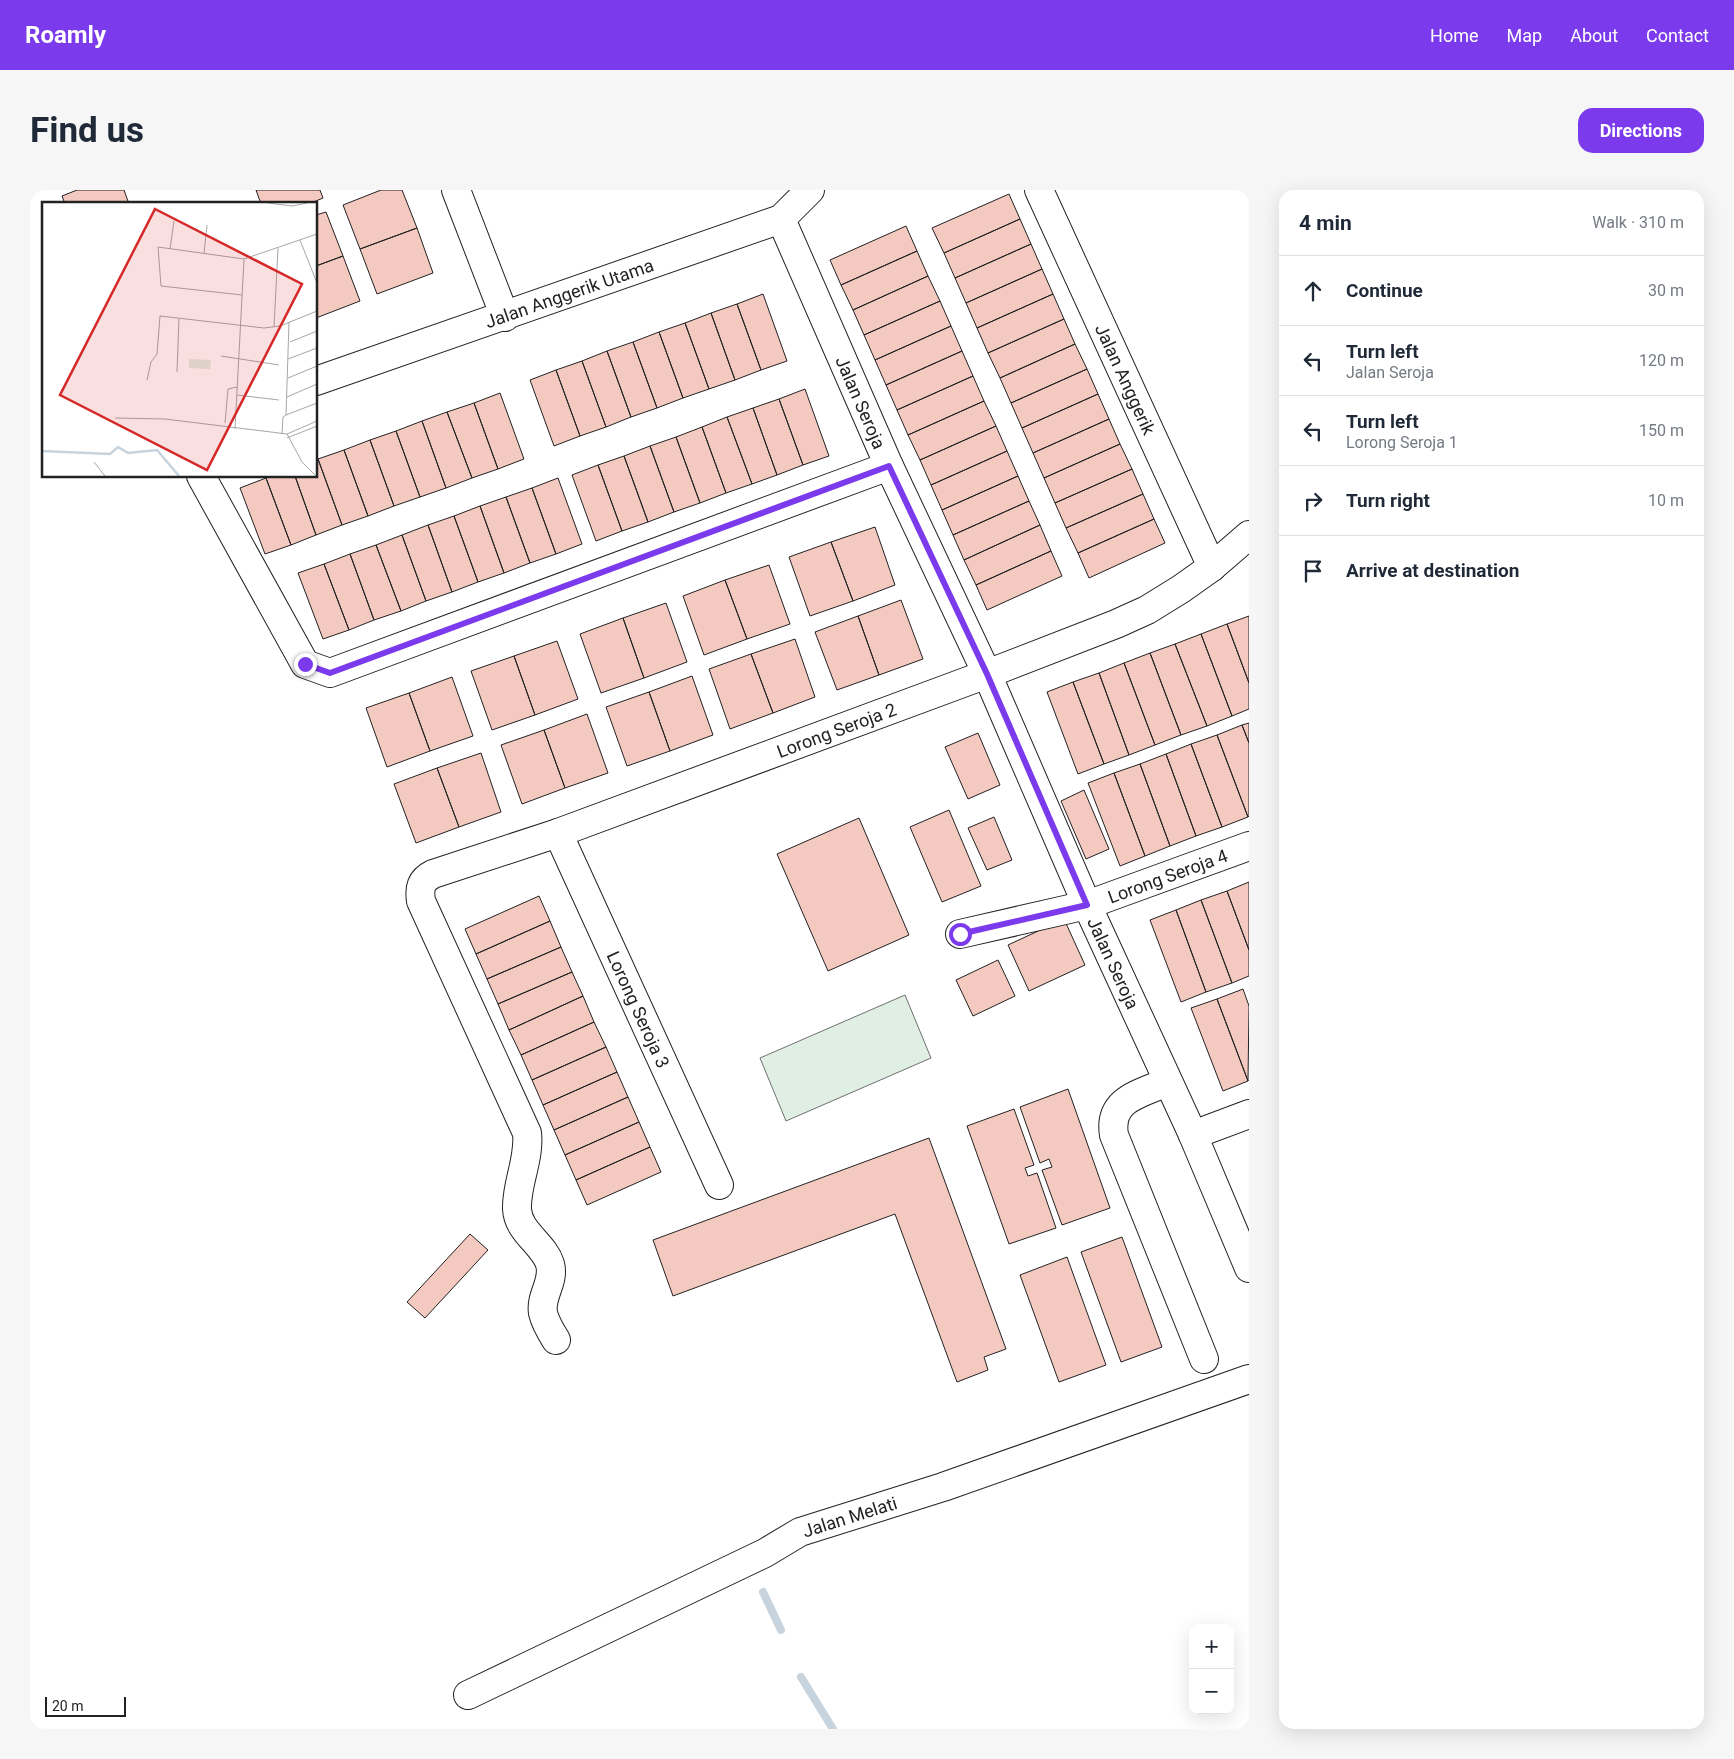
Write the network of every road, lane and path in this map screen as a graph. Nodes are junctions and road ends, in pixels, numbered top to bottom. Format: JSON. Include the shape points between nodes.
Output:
{"nodes":[{"id":1,"x":456,"y":190,"type":"edge"},
{"id":2,"x":810,"y":190,"type":"edge"},
{"id":3,"x":1039,"y":190,"type":"edge"},
{"id":4,"x":781,"y":219,"type":"junction"},
{"id":5,"x":505,"y":317,"type":"junction"},
{"id":6,"x":318,"y":381,"type":"edge"},
{"id":7,"x":889,"y":466,"type":"junction"},
{"id":8,"x":202,"y":478,"type":"edge"},
{"id":9,"x":1249,"y":535,"type":"edge"},
{"id":10,"x":1212,"y":567,"type":"junction"},
{"id":11,"x":987,"y":674,"type":"junction"},
{"id":12,"x":558,"y":832,"type":"junction"},
{"id":13,"x":1249,"y":846,"type":"edge"},
{"id":14,"x":1087,"y":905,"type":"junction"},
{"id":15,"x":960,"y":934,"type":"dead end"},
{"id":16,"x":1167,"y":1082,"type":"junction"},
{"id":17,"x":1249,"y":1114,"type":"edge"},
{"id":18,"x":1193,"y":1135,"type":"junction"},
{"id":19,"x":719,"y":1185,"type":"dead end"},
{"id":20,"x":1249,"y":1268,"type":"edge"},
{"id":21,"x":556,"y":1340,"type":"dead end"},
{"id":22,"x":1204,"y":1359,"type":"dead end"},
{"id":23,"x":1249,"y":1379,"type":"edge"},
{"id":24,"x":468,"y":1695,"type":"dead end"}],
"edges":[{"from":1,"to":5,"type":"street"},
{"from":2,"to":4,"type":"street","name":"Jalan Anggerik Utama"},
{"from":3,"to":10,"type":"street","name":"Jalan Anggerik"},
{"from":4,"to":5,"type":"street","name":"Jalan Anggerik Utama"},
{"from":4,"to":7,"type":"street","name":"Jalan Seroja"},
{"from":5,"to":6,"type":"street","name":"Jalan Anggerik Utama"},
{"from":7,"to":8,"type":"street","via":[[330,673],[305,664]]},
{"from":7,"to":11,"type":"street","name":"Jalan Seroja"},
{"from":9,"to":10,"type":"street","name":"Lorong Seroja 2"},
{"from":10,"to":11,"type":"street","name":"Lorong Seroja 2","via":[[1147,610]]},
{"from":11,"to":12,"type":"street","name":"Lorong Seroja 2"},
{"from":11,"to":14,"type":"street","name":"Jalan Seroja"},
{"from":12,"to":19,"type":"street","name":"Lorong Seroja 3"},
{"from":12,"to":21,"type":"street","name":"Lorong Seroja 2","via":[[433,874],[421,885],[420,893],[527,1133],[517,1209],[520,1222],[550,1263],[551,1282],[544,1298],[543,1314]]},
{"from":13,"to":14,"type":"street","name":"Lorong Seroja 4"},
{"from":14,"to":15,"type":"street","name":"Lorong Seroja 4"},
{"from":14,"to":16,"type":"street","name":"Jalan Seroja"},
{"from":16,"to":18,"type":"street","name":"Jalan Seroja"},
{"from":16,"to":22,"type":"street","via":[[1120,1105],[1112,1125]]},
{"from":17,"to":18,"type":"street"},
{"from":18,"to":20,"type":"street","name":"Jalan Seroja"},
{"from":23,"to":24,"type":"street","name":"Jalan Melati","via":[[943,1487],[800,1532],[765,1553]]}]}
